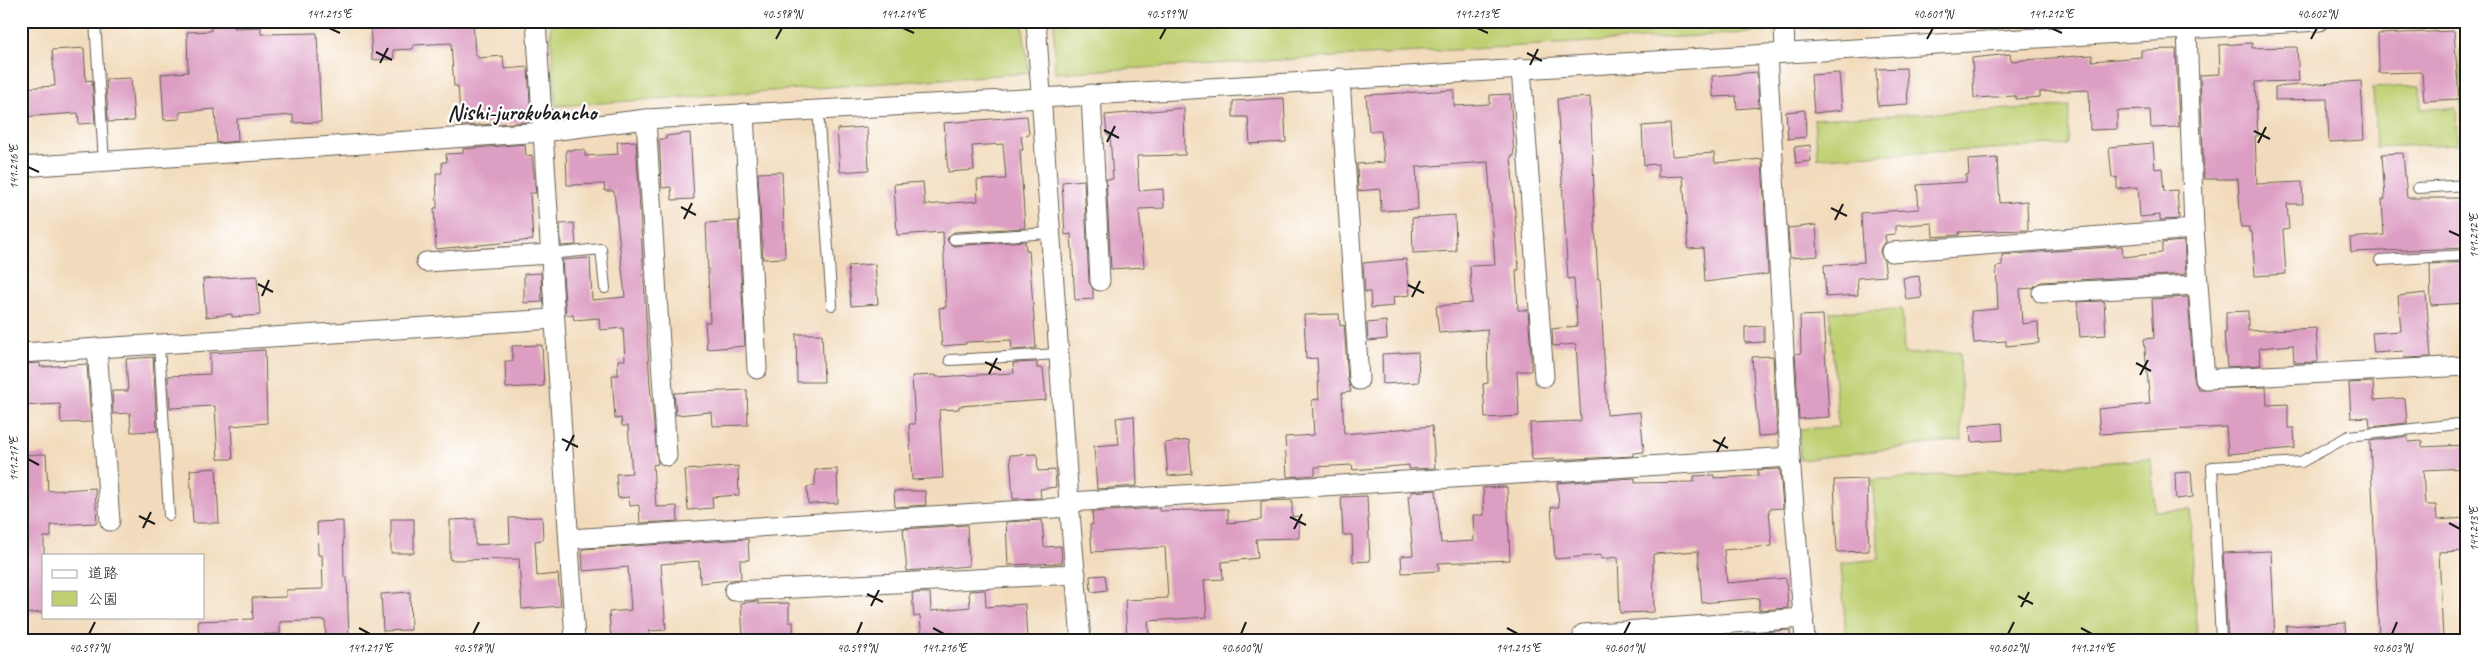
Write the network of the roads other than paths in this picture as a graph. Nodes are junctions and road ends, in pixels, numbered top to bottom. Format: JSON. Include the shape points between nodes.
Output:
{"nodes":[{"id":1,"x":95,"y":21,"type":"edge"},
{"id":2,"x":536,"y":21,"type":"edge"},
{"id":3,"x":1036,"y":21,"type":"edge"},
{"id":4,"x":1784,"y":21,"type":"edge"},
{"id":5,"x":2319,"y":21,"type":"edge"},
{"id":6,"x":2187,"y":29,"type":"junction"},
{"id":7,"x":1776,"y":53,"type":"junction"},
{"id":8,"x":1521,"y":68,"type":"junction"},
{"id":9,"x":1340,"y":78,"type":"junction"},
{"id":10,"x":1091,"y":94,"type":"junction"},
{"id":11,"x":1041,"y":98,"type":"junction"},
{"id":12,"x":818,"y":109,"type":"junction"},
{"id":13,"x":744,"y":113,"type":"junction"},
{"id":14,"x":646,"y":119,"type":"junction"},
{"id":15,"x":543,"y":132,"type":"junction"},
{"id":16,"x":104,"y":162,"type":"junction"},
{"id":17,"x":21,"y":167,"type":"edge"},
{"id":18,"x":2467,"y":185,"type":"edge"},
{"id":19,"x":2418,"y":188,"type":"dead end"},
{"id":20,"x":2194,"y":229,"type":"junction"},
{"id":21,"x":1050,"y":233,"type":"junction"},
{"id":22,"x":954,"y":239,"type":"dead end"},
{"id":23,"x":1891,"y":252,"type":"dead end"},
{"id":24,"x":549,"y":254,"type":"junction"},
{"id":25,"x":2467,"y":255,"type":"edge"},
{"id":26,"x":2380,"y":260,"type":"dead end"},
{"id":27,"x":426,"y":262,"type":"dead end"},
{"id":28,"x":1100,"y":281,"type":"dead end"},
{"id":29,"x":2197,"y":285,"type":"junction"},
{"id":30,"x":605,"y":288,"type":"dead end"},
{"id":31,"x":2042,"y":293,"type":"dead end"},
{"id":32,"x":832,"y":305,"type":"dead end"},
{"id":33,"x":553,"y":319,"type":"junction"},
{"id":34,"x":159,"y":344,"type":"junction"},
{"id":35,"x":97,"y":348,"type":"junction"},
{"id":36,"x":21,"y":353,"type":"edge"},
{"id":37,"x":1059,"y":354,"type":"junction"},
{"id":38,"x":950,"y":360,"type":"dead end"},
{"id":39,"x":2467,"y":366,"type":"edge"},
{"id":40,"x":757,"y":370,"type":"dead end"},
{"id":41,"x":1544,"y":377,"type":"dead end"},
{"id":42,"x":1359,"y":380,"type":"dead end"},
{"id":43,"x":2467,"y":423,"type":"edge"},
{"id":44,"x":668,"y":456,"type":"dead end"},
{"id":45,"x":1790,"y":457,"type":"junction"},
{"id":46,"x":1069,"y":505,"type":"junction"},
{"id":47,"x":169,"y":515,"type":"dead end"},
{"id":48,"x":110,"y":521,"type":"dead end"},
{"id":49,"x":569,"y":539,"type":"junction"},
{"id":50,"x":1076,"y":574,"type":"junction"},
{"id":51,"x":734,"y":591,"type":"dead end"},
{"id":52,"x":1804,"y":618,"type":"junction"},
{"id":53,"x":1583,"y":634,"type":"dead end"},
{"id":54,"x":575,"y":640,"type":"edge"},
{"id":55,"x":1081,"y":640,"type":"edge"},
{"id":56,"x":1805,"y":640,"type":"edge"},
{"id":57,"x":2221,"y":640,"type":"edge"}],
"edges":[{"from":1,"to":16,"type":"lane"},
{"from":2,"to":15,"type":"street"},
{"from":3,"to":11,"type":"street"},
{"from":4,"to":7,"type":"street"},
{"from":5,"to":6,"type":"street"},
{"from":6,"to":7,"type":"street"},
{"from":6,"to":20,"type":"street"},
{"from":7,"to":8,"type":"street"},
{"from":7,"to":45,"type":"street"},
{"from":8,"to":9,"type":"street"},
{"from":8,"to":41,"type":"street"},
{"from":9,"to":10,"type":"street"},
{"from":9,"to":42,"type":"street"},
{"from":10,"to":11,"type":"street"},
{"from":10,"to":28,"type":"street"},
{"from":11,"to":12,"type":"street"},
{"from":11,"to":21,"type":"street"},
{"from":12,"to":13,"type":"street"},
{"from":12,"to":32,"type":"lane"},
{"from":13,"to":14,"type":"street"},
{"from":13,"to":40,"type":"street"},
{"from":14,"to":15,"type":"street"},
{"from":14,"to":44,"type":"street"},
{"from":15,"to":16,"type":"street"},
{"from":15,"to":24,"type":"street"},
{"from":16,"to":17,"type":"street"},
{"from":18,"to":19,"type":"lane"},
{"from":20,"to":23,"type":"street"},
{"from":20,"to":29,"type":"street"},
{"from":21,"to":22,"type":"lane"},
{"from":21,"to":37,"type":"street"},
{"from":24,"to":27,"type":"street"},
{"from":24,"to":30,"type":"lane","via":[[601,249]]},
{"from":24,"to":33,"type":"street"},
{"from":25,"to":26,"type":"lane"},
{"from":29,"to":31,"type":"street"},
{"from":29,"to":39,"type":"street","via":[[2205,380]]},
{"from":33,"to":34,"type":"street"},
{"from":33,"to":49,"type":"street"},
{"from":34,"to":35,"type":"street"},
{"from":34,"to":47,"type":"lane"},
{"from":35,"to":36,"type":"street"},
{"from":35,"to":48,"type":"street"},
{"from":37,"to":38,"type":"lane"},
{"from":37,"to":46,"type":"street"},
{"from":43,"to":57,"type":"lane","via":[[2349,436],[2301,462],[2212,467]]},
{"from":45,"to":46,"type":"street"},
{"from":45,"to":52,"type":"street"},
{"from":46,"to":49,"type":"street"},
{"from":46,"to":50,"type":"street"},
{"from":49,"to":54,"type":"street"},
{"from":50,"to":51,"type":"street"},
{"from":50,"to":55,"type":"street"},
{"from":52,"to":53,"type":"street"},
{"from":52,"to":56,"type":"street"}]}
